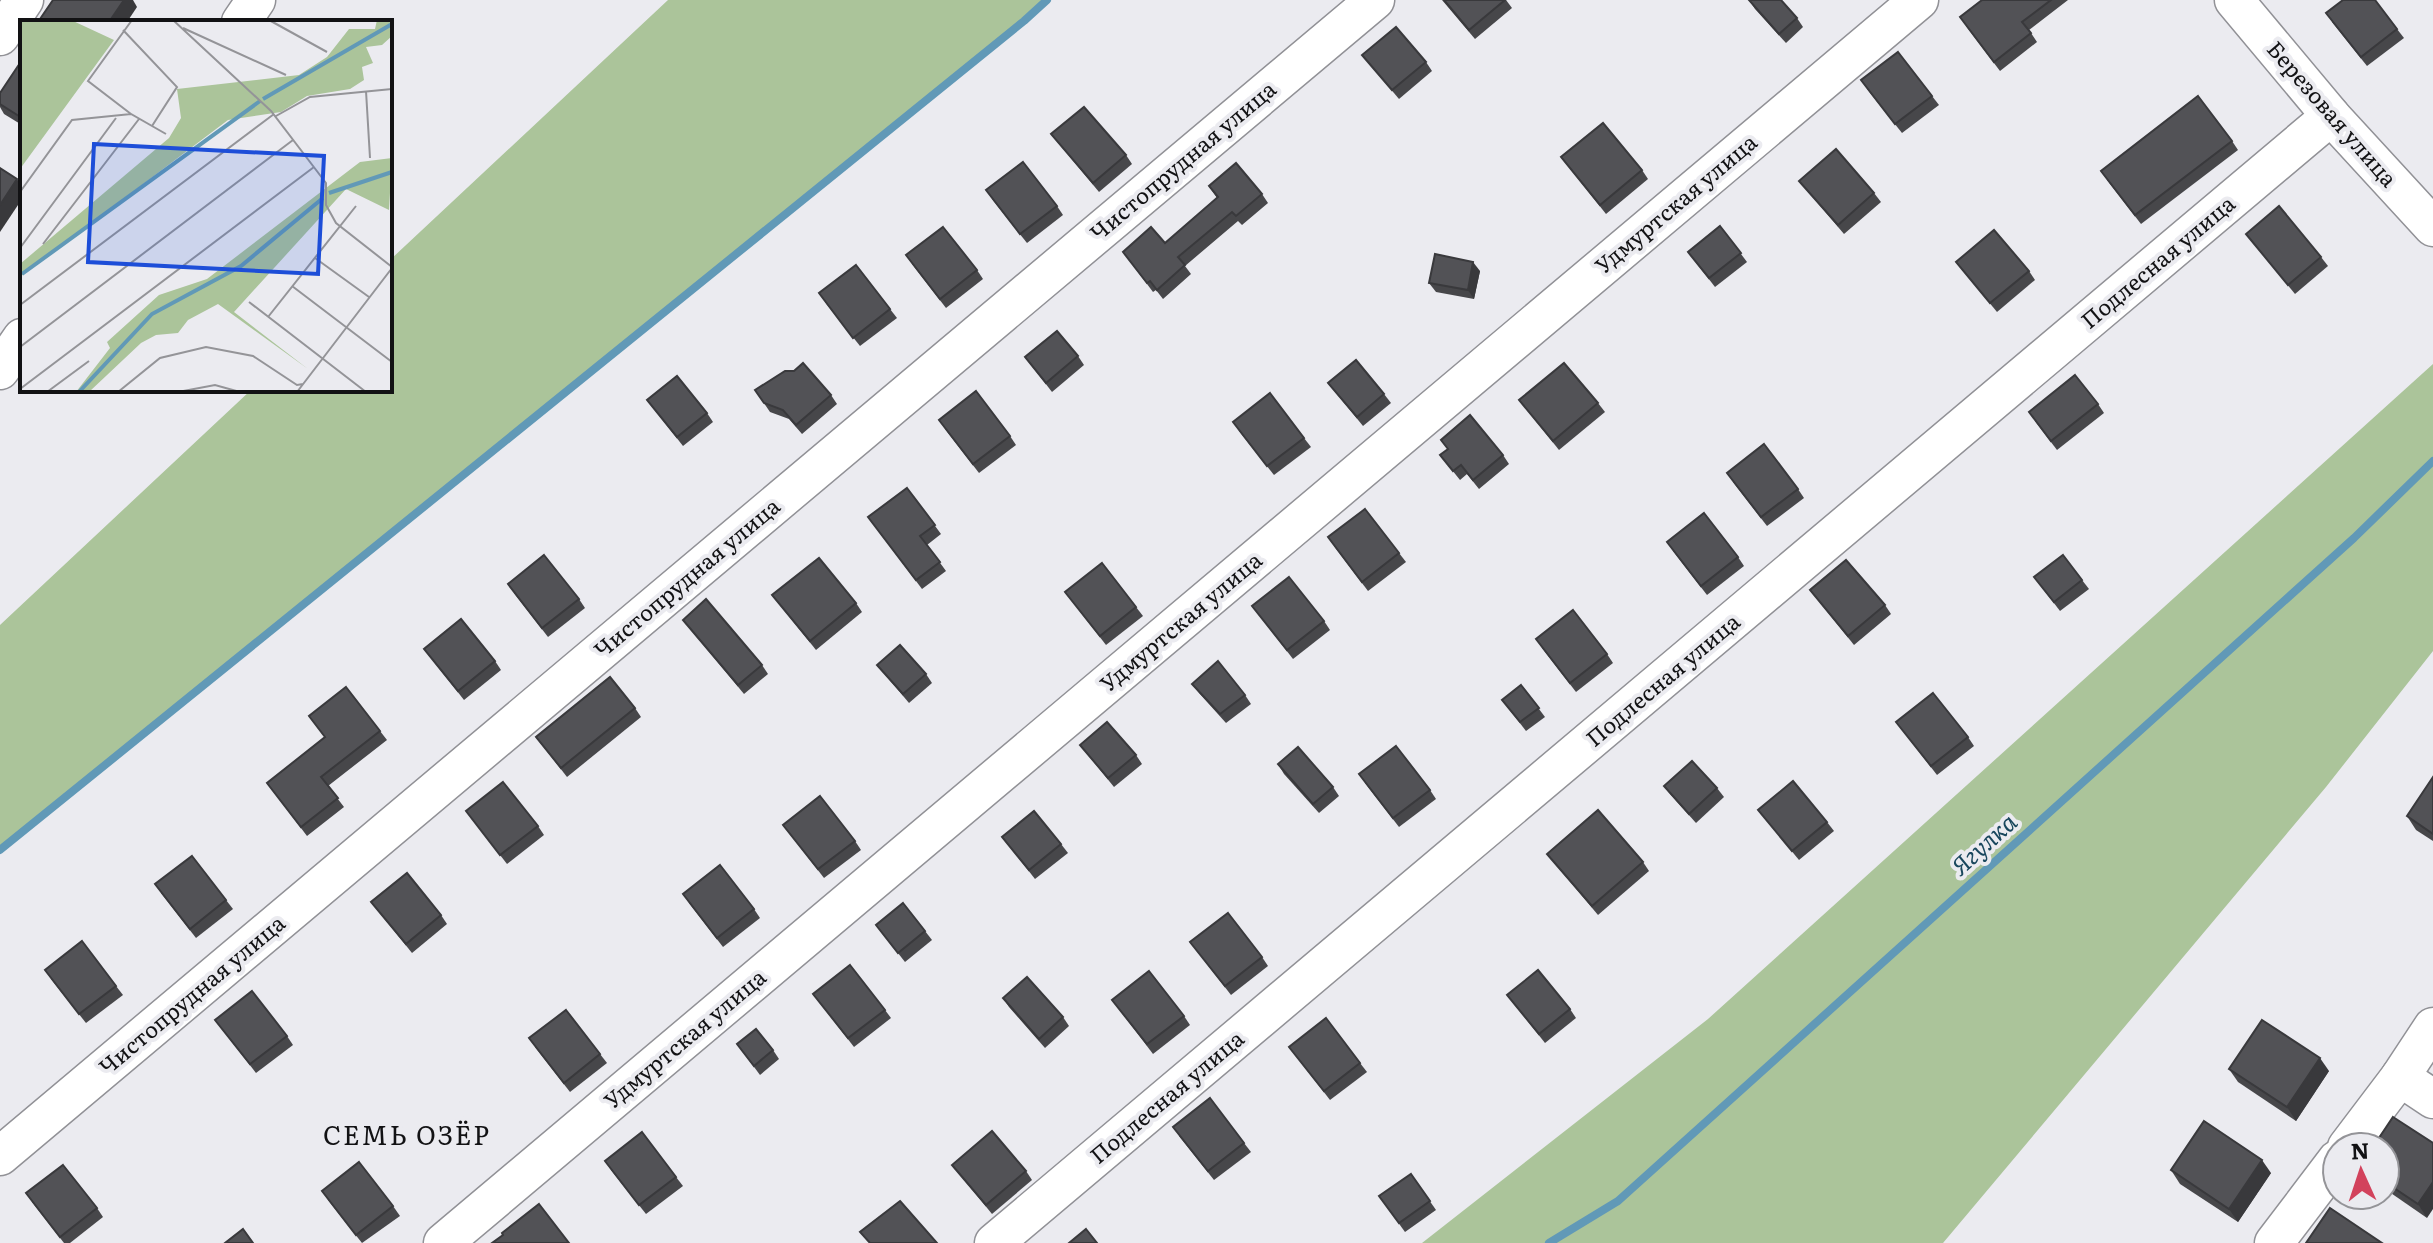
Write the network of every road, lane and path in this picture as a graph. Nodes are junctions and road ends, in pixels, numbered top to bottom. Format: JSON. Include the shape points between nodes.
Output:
{"nodes":[{"id":1,"x":24,"y":0,"type":"edge"},
{"id":2,"x":256,"y":0,"type":"edge"},
{"id":3,"x":1375,"y":0,"type":"edge"},
{"id":4,"x":1919,"y":0,"type":"edge"},
{"id":5,"x":2234,"y":0,"type":"edge"},
{"id":6,"x":242,"y":20,"type":"edge"},
{"id":7,"x":0,"y":36,"type":"edge"},
{"id":8,"x":2331,"y":116,"type":"junction"},
{"id":9,"x":2433,"y":227,"type":"edge"},
{"id":10,"x":20,"y":341,"type":"edge"},
{"id":11,"x":0,"y":370,"type":"edge"},
{"id":12,"x":2433,"y":1027,"type":"edge"},
{"id":13,"x":2400,"y":1077,"type":"junction"},
{"id":14,"x":2433,"y":1099,"type":"edge"},
{"id":15,"x":2359,"y":1131,"type":"edge"},
{"id":16,"x":0,"y":1156,"type":"edge"},
{"id":17,"x":2321,"y":1181,"type":"edge"},
{"id":18,"x":443,"y":1243,"type":"edge"},
{"id":19,"x":994,"y":1243,"type":"edge"},
{"id":20,"x":2274,"y":1243,"type":"edge"}],
"edges":[{"from":1,"to":7,"type":"street"},
{"from":2,"to":6,"type":"street"},
{"from":3,"to":16,"type":"street","name":"Чистопрудная улица"},
{"from":4,"to":18,"type":"street","name":"Удмуртская улица"},
{"from":5,"to":8,"type":"street","name":"Березовая улица"},
{"from":8,"to":9,"type":"street","name":"Березовая улица"},
{"from":8,"to":19,"type":"street","name":"Подлесная улица"},
{"from":10,"to":11,"type":"street"},
{"from":12,"to":13,"type":"street"},
{"from":13,"to":14,"type":"street"},
{"from":13,"to":15,"type":"street"},
{"from":17,"to":20,"type":"street"}]}
